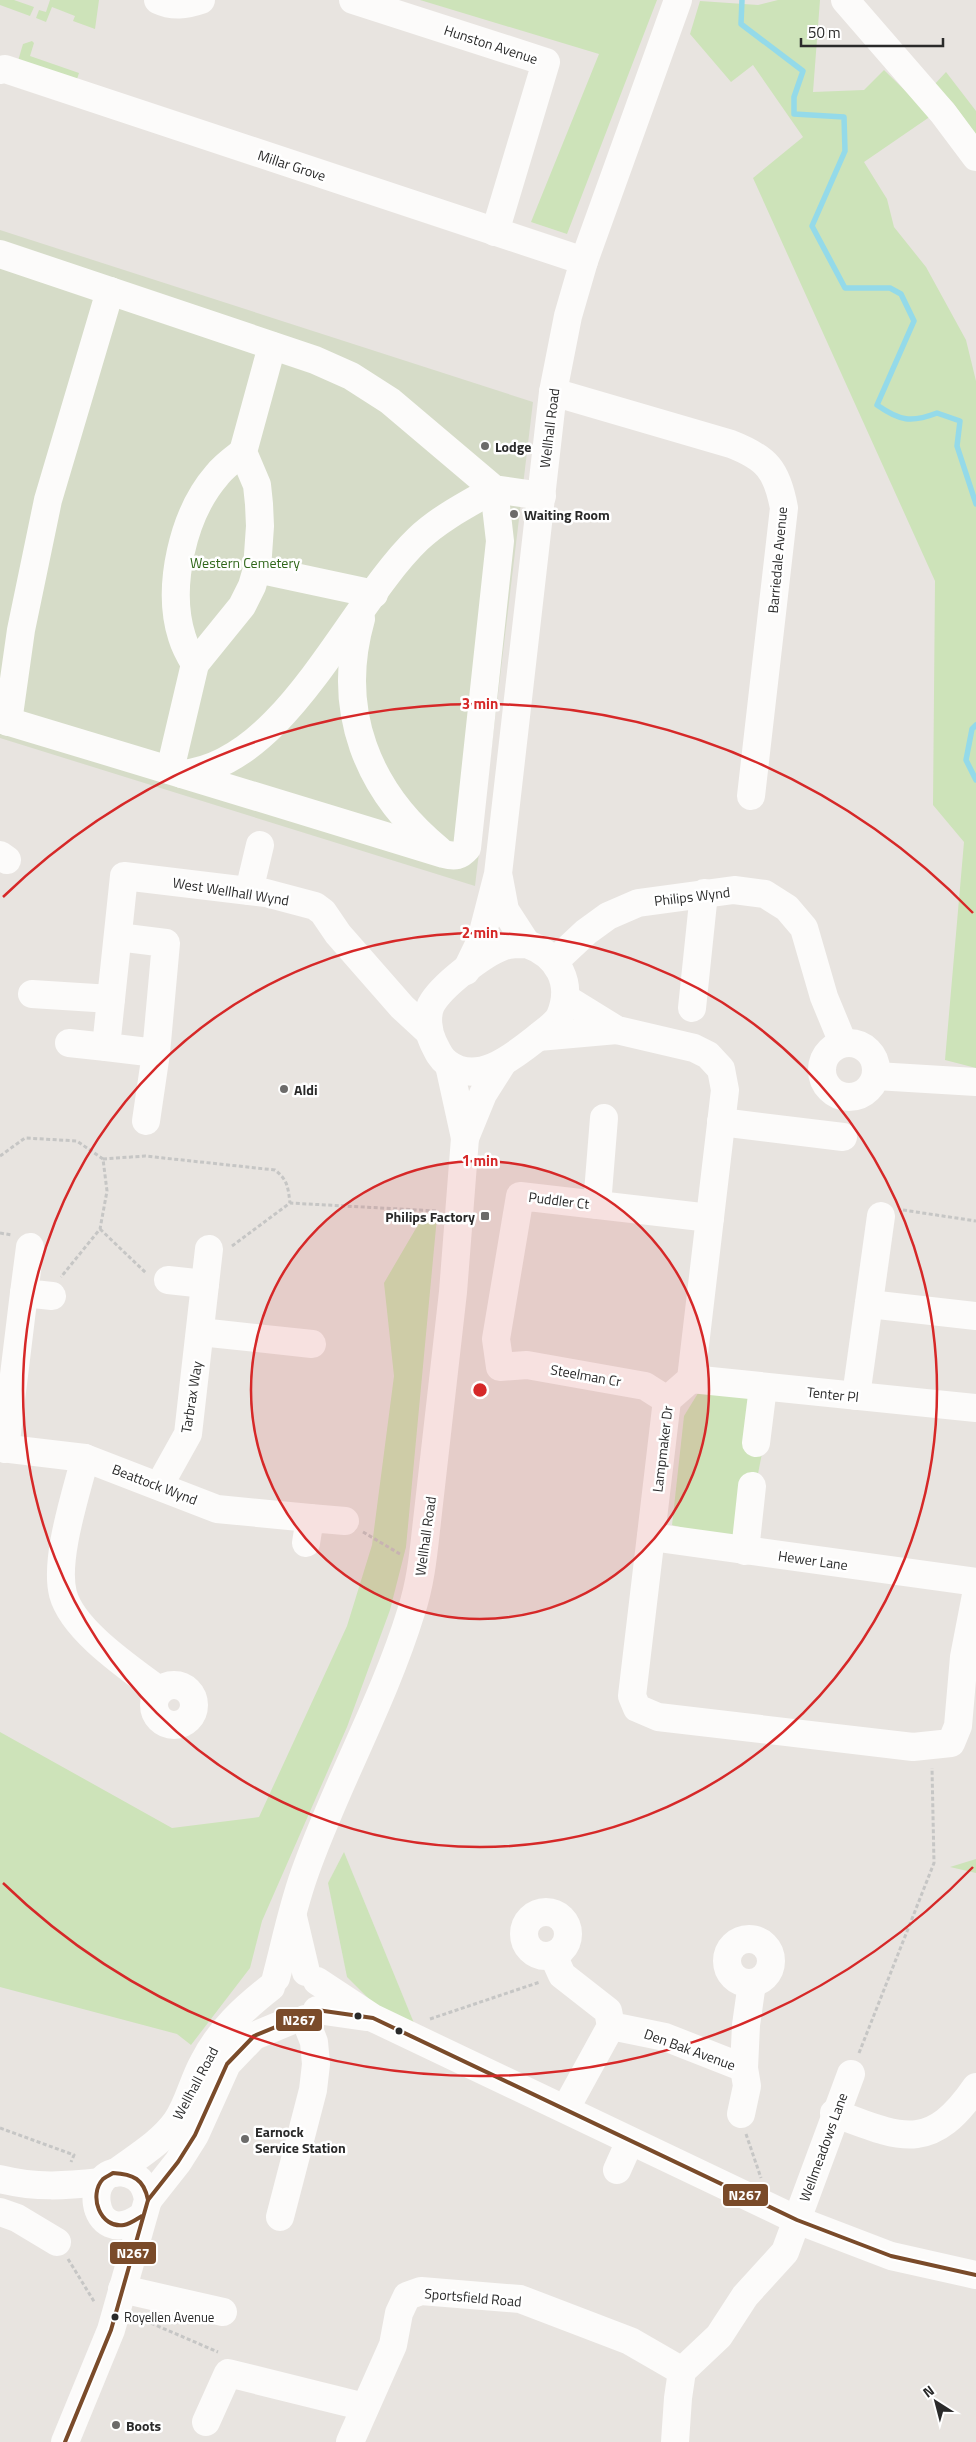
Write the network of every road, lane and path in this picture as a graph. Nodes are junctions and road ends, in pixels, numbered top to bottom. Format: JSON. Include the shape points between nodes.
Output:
{"nodes":[{"id":1,"x":158,"y":0,"type":"edge"},
{"id":2,"x":201,"y":0,"type":"edge"},
{"id":3,"x":353,"y":0,"type":"edge"},
{"id":4,"x":678,"y":0,"type":"edge"},
{"id":5,"x":845,"y":0,"type":"edge"},
{"id":6,"x":0,"y":70,"type":"edge"},
{"id":7,"x":976,"y":158,"type":"edge"},
{"id":8,"x":495,"y":232,"type":"junction"},
{"id":9,"x":0,"y":254,"type":"edge"},
{"id":10,"x":584,"y":261,"type":"junction"},
{"id":11,"x":110,"y":291,"type":"junction"},
{"id":12,"x":272,"y":346,"type":"junction"},
{"id":13,"x":553,"y":392,"type":"junction"},
{"id":14,"x":243,"y":452,"type":"junction"},
{"id":15,"x":494,"y":489,"type":"junction"},
{"id":16,"x":542,"y":496,"type":"junction"},
{"id":17,"x":257,"y":569,"type":"junction"},
{"id":18,"x":374,"y":594,"type":"junction"},
{"id":19,"x":195,"y":664,"type":"junction"},
{"id":20,"x":4,"y":720,"type":"edge"},
{"id":21,"x":176,"y":772,"type":"junction"},
{"id":22,"x":751,"y":796,"type":"dead end"},
{"id":23,"x":260,"y":845,"type":"dead end"},
{"id":24,"x":444,"y":854,"type":"junction"},
{"id":25,"x":498,"y":874,"type":"junction"},
{"id":26,"x":249,"y":891,"type":"junction"},
{"id":27,"x":704,"y":893,"type":"junction"},
{"id":28,"x":118,"y":938,"type":"junction"},
{"id":29,"x":527,"y":944,"type":"junction"},
{"id":30,"x":555,"y":961,"type":"junction"},
{"id":31,"x":369,"y":970,"type":"junction"},
{"id":32,"x":466,"y":970,"type":"junction"},
{"id":33,"x":32,"y":994,"type":"dead end"},
{"id":34,"x":437,"y":996,"type":"junction"},
{"id":35,"x":565,"y":998,"type":"junction"},
{"id":36,"x":112,"y":1000,"type":"junction"},
{"id":37,"x":692,"y":1008,"type":"dead end"},
{"id":38,"x":617,"y":1030,"type":"junction"},
{"id":39,"x":428,"y":1031,"type":"junction"},
{"id":40,"x":538,"y":1037,"type":"junction"},
{"id":41,"x":69,"y":1043,"type":"dead end"},
{"id":42,"x":843,"y":1043,"type":"junction"},
{"id":43,"x":106,"y":1047,"type":"junction"},
{"id":44,"x":156,"y":1054,"type":"junction"},
{"id":45,"x":448,"y":1064,"type":"junction"},
{"id":46,"x":502,"y":1064,"type":"junction"},
{"id":47,"x":876,"y":1076,"type":"junction"},
{"id":48,"x":976,"y":1082,"type":"edge"},
{"id":49,"x":604,"y":1118,"type":"dead end"},
{"id":50,"x":146,"y":1121,"type":"dead end"},
{"id":51,"x":721,"y":1122,"type":"junction"},
{"id":52,"x":843,"y":1137,"type":"dead end"},
{"id":53,"x":465,"y":1138,"type":"junction"},
{"id":54,"x":0,"y":1156,"type":"edge"},
{"id":55,"x":102,"y":1159,"type":"junction"},
{"id":56,"x":290,"y":1204,"type":"junction"},
{"id":57,"x":597,"y":1205,"type":"junction"},
{"id":58,"x":459,"y":1212,"type":"junction"},
{"id":59,"x":881,"y":1216,"type":"joint"},
{"id":60,"x":710,"y":1218,"type":"junction"},
{"id":61,"x":976,"y":1222,"type":"edge"},
{"id":62,"x":100,"y":1229,"type":"junction"},
{"id":63,"x":30,"y":1247,"type":"dead end"},
{"id":64,"x":207,"y":1266,"type":"junction"},
{"id":65,"x":168,"y":1280,"type":"joint"},
{"id":66,"x":41,"y":1295,"type":"junction"},
{"id":67,"x":869,"y":1304,"type":"junction"},
{"id":68,"x":976,"y":1316,"type":"edge"},
{"id":69,"x":200,"y":1332,"type":"junction"},
{"id":70,"x":312,"y":1344,"type":"dead end"},
{"id":71,"x":500,"y":1367,"type":"joint"},
{"id":72,"x":691,"y":1379,"type":"junction"},
{"id":73,"x":763,"y":1387,"type":"junction"},
{"id":74,"x":856,"y":1396,"type":"junction"},
{"id":75,"x":667,"y":1400,"type":"junction"},
{"id":76,"x":976,"y":1408,"type":"edge"},
{"id":77,"x":756,"y":1443,"type":"dead end"},
{"id":78,"x":3,"y":1448,"type":"edge"},
{"id":79,"x":85,"y":1458,"type":"junction"},
{"id":80,"x":159,"y":1486,"type":"junction"},
{"id":81,"x":752,"y":1486,"type":"dead end"},
{"id":82,"x":345,"y":1521,"type":"joint"},
{"id":83,"x":650,"y":1537,"type":"junction"},
{"id":84,"x":746,"y":1550,"type":"junction"},
{"id":85,"x":422,"y":1568,"type":"junction"},
{"id":86,"x":976,"y":1582,"type":"edge"},
{"id":87,"x":976,"y":1595,"type":"edge"},
{"id":88,"x":160,"y":1691,"type":"dead end"},
{"id":89,"x":931,"y":1745,"type":"junction"},
{"id":90,"x":292,"y":1912,"type":"junction"},
{"id":91,"x":558,"y":1965,"type":"joint"},
{"id":92,"x":312,"y":1977,"type":"junction"},
{"id":93,"x":274,"y":1983,"type":"junction"},
{"id":94,"x":752,"y":1983,"type":"dead end"},
{"id":95,"x":304,"y":2017,"type":"junction"},
{"id":96,"x":373,"y":2018,"type":"junction"},
{"id":97,"x":611,"y":2026,"type":"junction"},
{"id":98,"x":399,"y":2030,"type":"junction"},
{"id":99,"x":744,"y":2068,"type":"junction"},
{"id":100,"x":851,"y":2074,"type":"joint"},
{"id":101,"x":976,"y":2087,"type":"edge"},
{"id":102,"x":566,"y":2108,"type":"junction"},
{"id":103,"x":834,"y":2113,"type":"junction"},
{"id":104,"x":741,"y":2114,"type":"joint"},
{"id":105,"x":0,"y":2128,"type":"edge"},
{"id":106,"x":630,"y":2141,"type":"junction"},
{"id":107,"x":617,"y":2170,"type":"dead end"},
{"id":108,"x":108,"y":2177,"type":"junction"},
{"id":109,"x":0,"y":2179,"type":"edge"},
{"id":110,"x":62,"y":2187,"type":"junction"},
{"id":111,"x":145,"y":2208,"type":"junction"},
{"id":112,"x":0,"y":2212,"type":"edge"},
{"id":113,"x":785,"y":2214,"type":"junction"},
{"id":114,"x":102,"y":2216,"type":"junction"},
{"id":115,"x":280,"y":2218,"type":"dead end"},
{"id":116,"x":57,"y":2242,"type":"joint"},
{"id":117,"x":976,"y":2275,"type":"edge"},
{"id":118,"x":122,"y":2289,"type":"junction"},
{"id":119,"x":223,"y":2312,"type":"dead end"},
{"id":120,"x":111,"y":2330,"type":"junction"},
{"id":121,"x":682,"y":2371,"type":"junction"},
{"id":122,"x":365,"y":2407,"type":"junction"},
{"id":123,"x":206,"y":2422,"type":"dead end"},
{"id":124,"x":359,"y":2440,"type":"edge"},
{"id":125,"x":65,"y":2442,"type":"edge"},
{"id":126,"x":675,"y":2442,"type":"edge"}],
"edges":[{"from":1,"to":2,"type":"street","via":[[184,5]]},
{"from":3,"to":8,"type":"street","name":"Hunston Avenue","via":[[546,62]]},
{"from":4,"to":10,"type":"street","name":"Wellhall Road"},
{"from":5,"to":7,"type":"street","via":[[943,113]]},
{"from":6,"to":8,"type":"street","name":"Millar Grove","via":[[5,69]]},
{"from":8,"to":10,"type":"street","name":"Millar Grove"},
{"from":9,"to":11,"type":"street"},
{"from":10,"to":13,"type":"street","name":"Wellhall Road","via":[[568,316]]},
{"from":11,"to":12,"type":"street"},
{"from":11,"to":20,"type":"street","via":[[48,500]]},
{"from":12,"to":14,"type":"street"},
{"from":12,"to":15,"type":"street","via":[[315,360],[390,401]]},
{"from":13,"to":16,"type":"street","name":"Wellhall Road"},
{"from":13,"to":22,"type":"street","name":"Barriedale Avenue","via":[[756,454],[771,468],[780,485],[784,508]]},
{"from":14,"to":17,"type":"street","via":[[256,485],[259,504]]},
{"from":14,"to":19,"type":"street","via":[[217,475],[206,490],[180,550],[176,580],[178,617],[181,636]]},
{"from":15,"to":16,"type":"street"},
{"from":15,"to":18,"type":"street","via":[[442,520],[418,540]]},
{"from":15,"to":24,"type":"street","via":[[500,541],[467,848],[462,854]]},
{"from":16,"to":25,"type":"street","name":"Wellhall Road"},
{"from":17,"to":18,"type":"street"},
{"from":17,"to":19,"type":"street","via":[[242,606]]},
{"from":18,"to":21,"type":"street","via":[[308,684],[277,720],[225,762],[200,772]]},
{"from":18,"to":24,"type":"street","via":[[360,620],[350,679],[353,709],[362,743],[378,781],[415,827]]},
{"from":19,"to":21,"type":"street"},
{"from":20,"to":21,"type":"street"},
{"from":21,"to":24,"type":"street"},
{"from":23,"to":26,"type":"street"},
{"from":25,"to":29,"type":"street","name":"Wellhall Road","via":[[505,910]]},
{"from":25,"to":32,"type":"street","name":"Wellhall Road","via":[[481,940]]},
{"from":26,"to":28,"type":"street","name":"West Wellhall Wynd","via":[[124,876]]},
{"from":26,"to":31,"type":"street","name":"West Wellhall Wynd","via":[[315,906]]},
{"from":27,"to":30,"type":"street","name":"Philips Wynd","via":[[638,903],[608,916]]},
{"from":27,"to":37,"type":"street"},
{"from":27,"to":42,"type":"street","name":"Philips Wynd","via":[[734,890],[765,894],[787,908],[804,928],[824,997]]},
{"from":28,"to":36,"type":"street","name":"West Wellhall Wynd"},
{"from":28,"to":44,"type":"street","via":[[166,943]]},
{"from":29,"to":30,"type":"street","name":"Wellhall Road","via":[[542,950]]},
{"from":29,"to":32,"type":"street","name":"Wellhall Road","via":[[505,945]]},
{"from":30,"to":35,"type":"street","via":[[562,974]]},
{"from":31,"to":34,"type":"street","name":"West Wellhall Wynd","via":[[406,991]]},
{"from":31,"to":39,"type":"street","name":"West Wellhall Wynd"},
{"from":32,"to":34,"type":"street","name":"Wellhall Road"},
{"from":33,"to":36,"type":"street"},
{"from":34,"to":39,"type":"street","name":"Wellhall Road","via":[[430,1007]]},
{"from":35,"to":38,"type":"street"},
{"from":35,"to":40,"type":"street","name":"Wellhall Road","via":[[559,1017]]},
{"from":36,"to":43,"type":"street","name":"West Wellhall Wynd"},
{"from":38,"to":40,"type":"street"},
{"from":38,"to":51,"type":"street","via":[[694,1048],[708,1055],[721,1069],[725,1090]]},
{"from":39,"to":45,"type":"street","name":"Wellhall Road","via":[[439,1056]]},
{"from":40,"to":46,"type":"street","name":"Wellhall Road"},
{"from":41,"to":43,"type":"street"},
{"from":42,"to":47,"type":"street","via":[[852,1042],[868,1050],[876,1067]]},
{"from":42,"to":47,"type":"street","via":[[835,1046],[823,1060],[822,1078],[827,1086],[841,1096],[859,1095],[866,1091]]},
{"from":43,"to":44,"type":"street"},
{"from":44,"to":50,"type":"street"},
{"from":45,"to":46,"type":"street","name":"Wellhall Road","via":[[482,1071]]},
{"from":45,"to":53,"type":"street","name":"Wellhall Road"},
{"from":46,"to":53,"type":"street","name":"Wellhall Road","via":[[483,1094]]},
{"from":47,"to":48,"type":"street"},
{"from":49,"to":57,"type":"street"},
{"from":51,"to":52,"type":"street"},
{"from":51,"to":60,"type":"street"},
{"from":53,"to":58,"type":"street","name":"Wellhall Road"},
{"from":54,"to":55,"type":"path","via":[[25,1138],[77,1141]]},
{"from":55,"to":56,"type":"path","via":[[145,1156],[275,1170],[284,1176],[288,1184]]},
{"from":55,"to":62,"type":"path","via":[[107,1191]]},
{"from":56,"to":58,"type":"path"},
{"from":56,"to":64,"type":"path"},
{"from":57,"to":60,"type":"street","name":"Puddler Ct"},
{"from":57,"to":71,"type":"street","name":"Puddler Ct","via":[[520,1196],[496,1339]]},
{"from":58,"to":85,"type":"street","name":"Wellhall Road"},
{"from":59,"to":61,"type":"path","via":[[896,1208]]},
{"from":59,"to":67,"type":"street"},
{"from":60,"to":72,"type":"street"},
{"from":62,"to":65,"type":"path","via":[[157,1283]]},
{"from":62,"to":66,"type":"path"},
{"from":63,"to":66,"type":"street"},
{"from":64,"to":65,"type":"street"},
{"from":64,"to":69,"type":"street","name":"Tarbrax Way"},
{"from":66,"to":78,"type":"street"},
{"from":67,"to":68,"type":"street"},
{"from":67,"to":74,"type":"street"},
{"from":69,"to":70,"type":"street"},
{"from":69,"to":80,"type":"street","name":"Tarbrax Way","via":[[188,1434]]},
{"from":71,"to":75,"type":"street","name":"Steelman Cr","via":[[527,1365],[645,1386]]},
{"from":72,"to":73,"type":"street","name":"Tenter Pl"},
{"from":72,"to":75,"type":"street","name":"Lampmaker Dr"},
{"from":73,"to":74,"type":"street","name":"Tenter Pl"},
{"from":73,"to":77,"type":"street"},
{"from":74,"to":76,"type":"street","name":"Tenter Pl"},
{"from":75,"to":83,"type":"street","name":"Lampmaker Dr"},
{"from":78,"to":79,"type":"street","name":"Beattock Wynd"},
{"from":79,"to":80,"type":"street","name":"Beattock Wynd"},
{"from":79,"to":88,"type":"street","via":[[61,1559],[64,1594],[76,1618],[95,1638]]},
{"from":80,"to":82,"type":"street","name":"Beattock Wynd","via":[[218,1508],[308,1530]]},
{"from":81,"to":84,"type":"street"},
{"from":82,"to":85,"type":"path"},
{"from":83,"to":84,"type":"street","name":"Hewer Lane"},
{"from":83,"to":89,"type":"street","name":"Lampmaker Dr","via":[[632,1696],[637,1708],[658,1717],[913,1747]]},
{"from":84,"to":86,"type":"street","name":"Hewer Lane"},
{"from":85,"to":90,"type":"street","name":"Wellhall Road","via":[[412,1611],[395,1658],[304,1874]]},
{"from":87,"to":89,"type":"street","via":[[964,1657],[958,1726],[952,1743]]},
{"from":89,"to":100,"type":"path","via":[[934,1862]]},
{"from":90,"to":92,"type":"street"},
{"from":90,"to":93,"type":"street","name":"Wellhall Road"},
{"from":91,"to":97,"type":"street","via":[[608,2011]]},
{"from":91,"to":98,"type":"path"},
{"from":92,"to":93,"type":"street","via":[[295,1970],[285,1972]]},
{"from":92,"to":95,"type":"street","via":[[321,1996]]},
{"from":92,"to":96,"type":"street"},
{"from":93,"to":95,"type":"street","via":[[270,1998],[280,2016]]},
{"from":93,"to":108,"type":"street","name":"Wellhall Road","via":[[227,2026],[203,2062],[176,2122],[149,2149]]},
{"from":94,"to":99,"type":"street","name":"Den Bak Avenue"},
{"from":95,"to":96,"type":"street"},
{"from":95,"to":111,"type":"street","name":"Wellhall Road","via":[[254,2036],[227,2064],[195,2135]]},
{"from":95,"to":115,"type":"street","via":[[314,2042],[313,2090]]},
{"from":96,"to":98,"type":"street"},
{"from":97,"to":99,"type":"street","name":"Den Bak Avenue","via":[[665,2037]]},
{"from":97,"to":102,"type":"street"},
{"from":98,"to":102,"type":"street"},
{"from":99,"to":104,"type":"street","name":"Den Bak Avenue","via":[[747,2086]]},
{"from":100,"to":103,"type":"street","name":"Wellmeadows Lane"},
{"from":101,"to":103,"type":"street","via":[[954,2116],[932,2131],[908,2136],[884,2132]]},
{"from":102,"to":106,"type":"street"},
{"from":103,"to":113,"type":"street","name":"Wellmeadows Lane"},
{"from":104,"to":113,"type":"path","via":[[748,2144]]},
{"from":105,"to":110,"type":"path","via":[[74,2155]]},
{"from":106,"to":107,"type":"street"},
{"from":106,"to":113,"type":"street"},
{"from":108,"to":110,"type":"street"},
{"from":108,"to":111,"type":"street","via":[[125,2172],[134,2175],[147,2190]]},
{"from":108,"to":114,"type":"street","via":[[95,2196]]},
{"from":109,"to":110,"type":"street","via":[[28,2186]]},
{"from":110,"to":114,"type":"street"},
{"from":111,"to":114,"type":"street","via":[[131,2223],[118,2225]]},
{"from":111,"to":118,"type":"street","name":"Wellhall Road"},
{"from":112,"to":116,"type":"street","via":[[17,2218]]},
{"from":113,"to":117,"type":"street","via":[[890,2256]]},
{"from":113,"to":121,"type":"street","name":"Wellmeadows Lane","via":[[785,2252],[745,2296],[719,2336]]},
{"from":114,"to":118,"type":"street","name":"Wellhall Road"},
{"from":116,"to":120,"type":"path"},
{"from":118,"to":119,"type":"street"},
{"from":118,"to":120,"type":"street","name":"Wellhall Road"},
{"from":120,"to":125,"type":"street","name":"Wellhall Road"},
{"from":121,"to":122,"type":"street","name":"Sportsfield Road","via":[[630,2341],[520,2299],[421,2291],[407,2296],[399,2313],[393,2345]]},
{"from":121,"to":126,"type":"street"},
{"from":122,"to":123,"type":"street","via":[[228,2373]]},
{"from":122,"to":124,"type":"street","name":"Sportsfield Road"}]}
